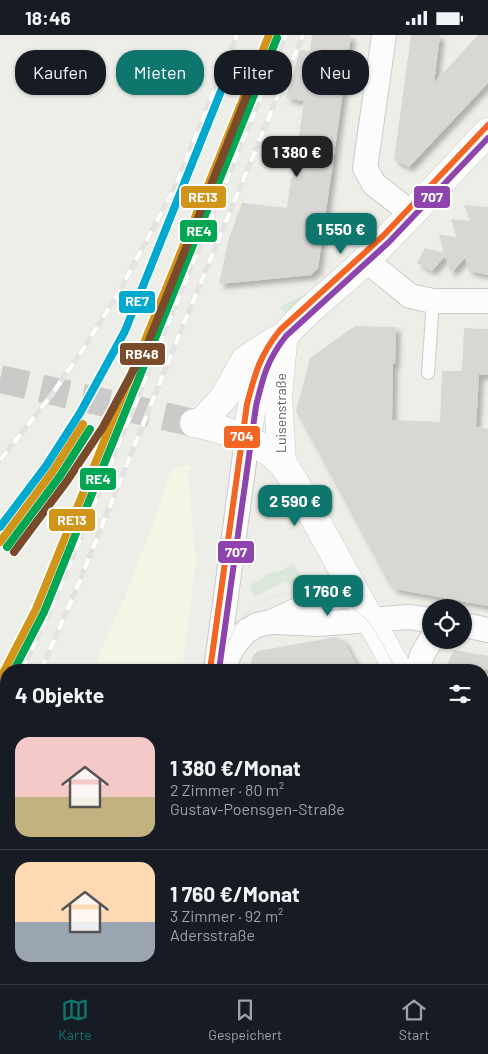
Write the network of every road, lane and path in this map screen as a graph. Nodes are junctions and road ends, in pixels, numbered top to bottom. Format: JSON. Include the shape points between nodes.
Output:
{"nodes":[{"id":1,"x":384,"y":35,"type":"edge"},
{"id":2,"x":488,"y":132,"type":"edge"},
{"id":3,"x":411,"y":213,"type":"junction"},
{"id":4,"x":366,"y":260,"type":"junction"},
{"id":5,"x":433,"y":301,"type":"junction"},
{"id":6,"x":488,"y":301,"type":"edge"},
{"id":7,"x":284,"y":335,"type":"junction"},
{"id":8,"x":428,"y":373,"type":"dead end"},
{"id":9,"x":247,"y":440,"type":"junction"},
{"id":10,"x":282,"y":462,"type":"junction"},
{"id":11,"x":343,"y":570,"type":"junction"},
{"id":12,"x":422,"y":619,"type":"edge"},
{"id":13,"x":370,"y":620,"type":"junction"},
{"id":14,"x":271,"y":622,"type":"junction"},
{"id":15,"x":425,"y":649,"type":"edge"},
{"id":16,"x":217,"y":664,"type":"edge"},
{"id":17,"x":224,"y":664,"type":"edge"},
{"id":18,"x":395,"y":664,"type":"edge"},
{"id":19,"x":419,"y":664,"type":"edge"}],
"edges":[{"from":1,"to":3,"type":"street","via":[[365,168],[374,183]]},
{"from":2,"to":3,"type":"street","name":"Luisenstraße"},
{"from":3,"to":4,"type":"street","name":"Luisenstraße"},
{"from":4,"to":5,"type":"street","via":[[410,297]]},
{"from":4,"to":7,"type":"street","name":"Luisenstraße"},
{"from":5,"to":6,"type":"street"},
{"from":5,"to":8,"type":"lane"},
{"from":7,"to":9,"type":"street","name":"Luisenstraße","via":[[258,382]]},
{"from":7,"to":9,"type":"street","name":"Luisenstraße","via":[[245,360],[225,396],[197,423]]},
{"from":7,"to":10,"type":"street","name":"Luisenstraße","via":[[278,397]]},
{"from":9,"to":10,"type":"street"},
{"from":9,"to":16,"type":"street"},
{"from":10,"to":11,"type":"street"},
{"from":11,"to":13,"type":"street"},
{"from":11,"to":14,"type":"street","via":[[332,593]]},
{"from":12,"to":13,"type":"street"},
{"from":13,"to":14,"type":"street","via":[[319,624]]},
{"from":13,"to":18,"type":"street"},
{"from":14,"to":17,"type":"street","via":[[245,632]]},
{"from":15,"to":19,"type":"street"}]}
